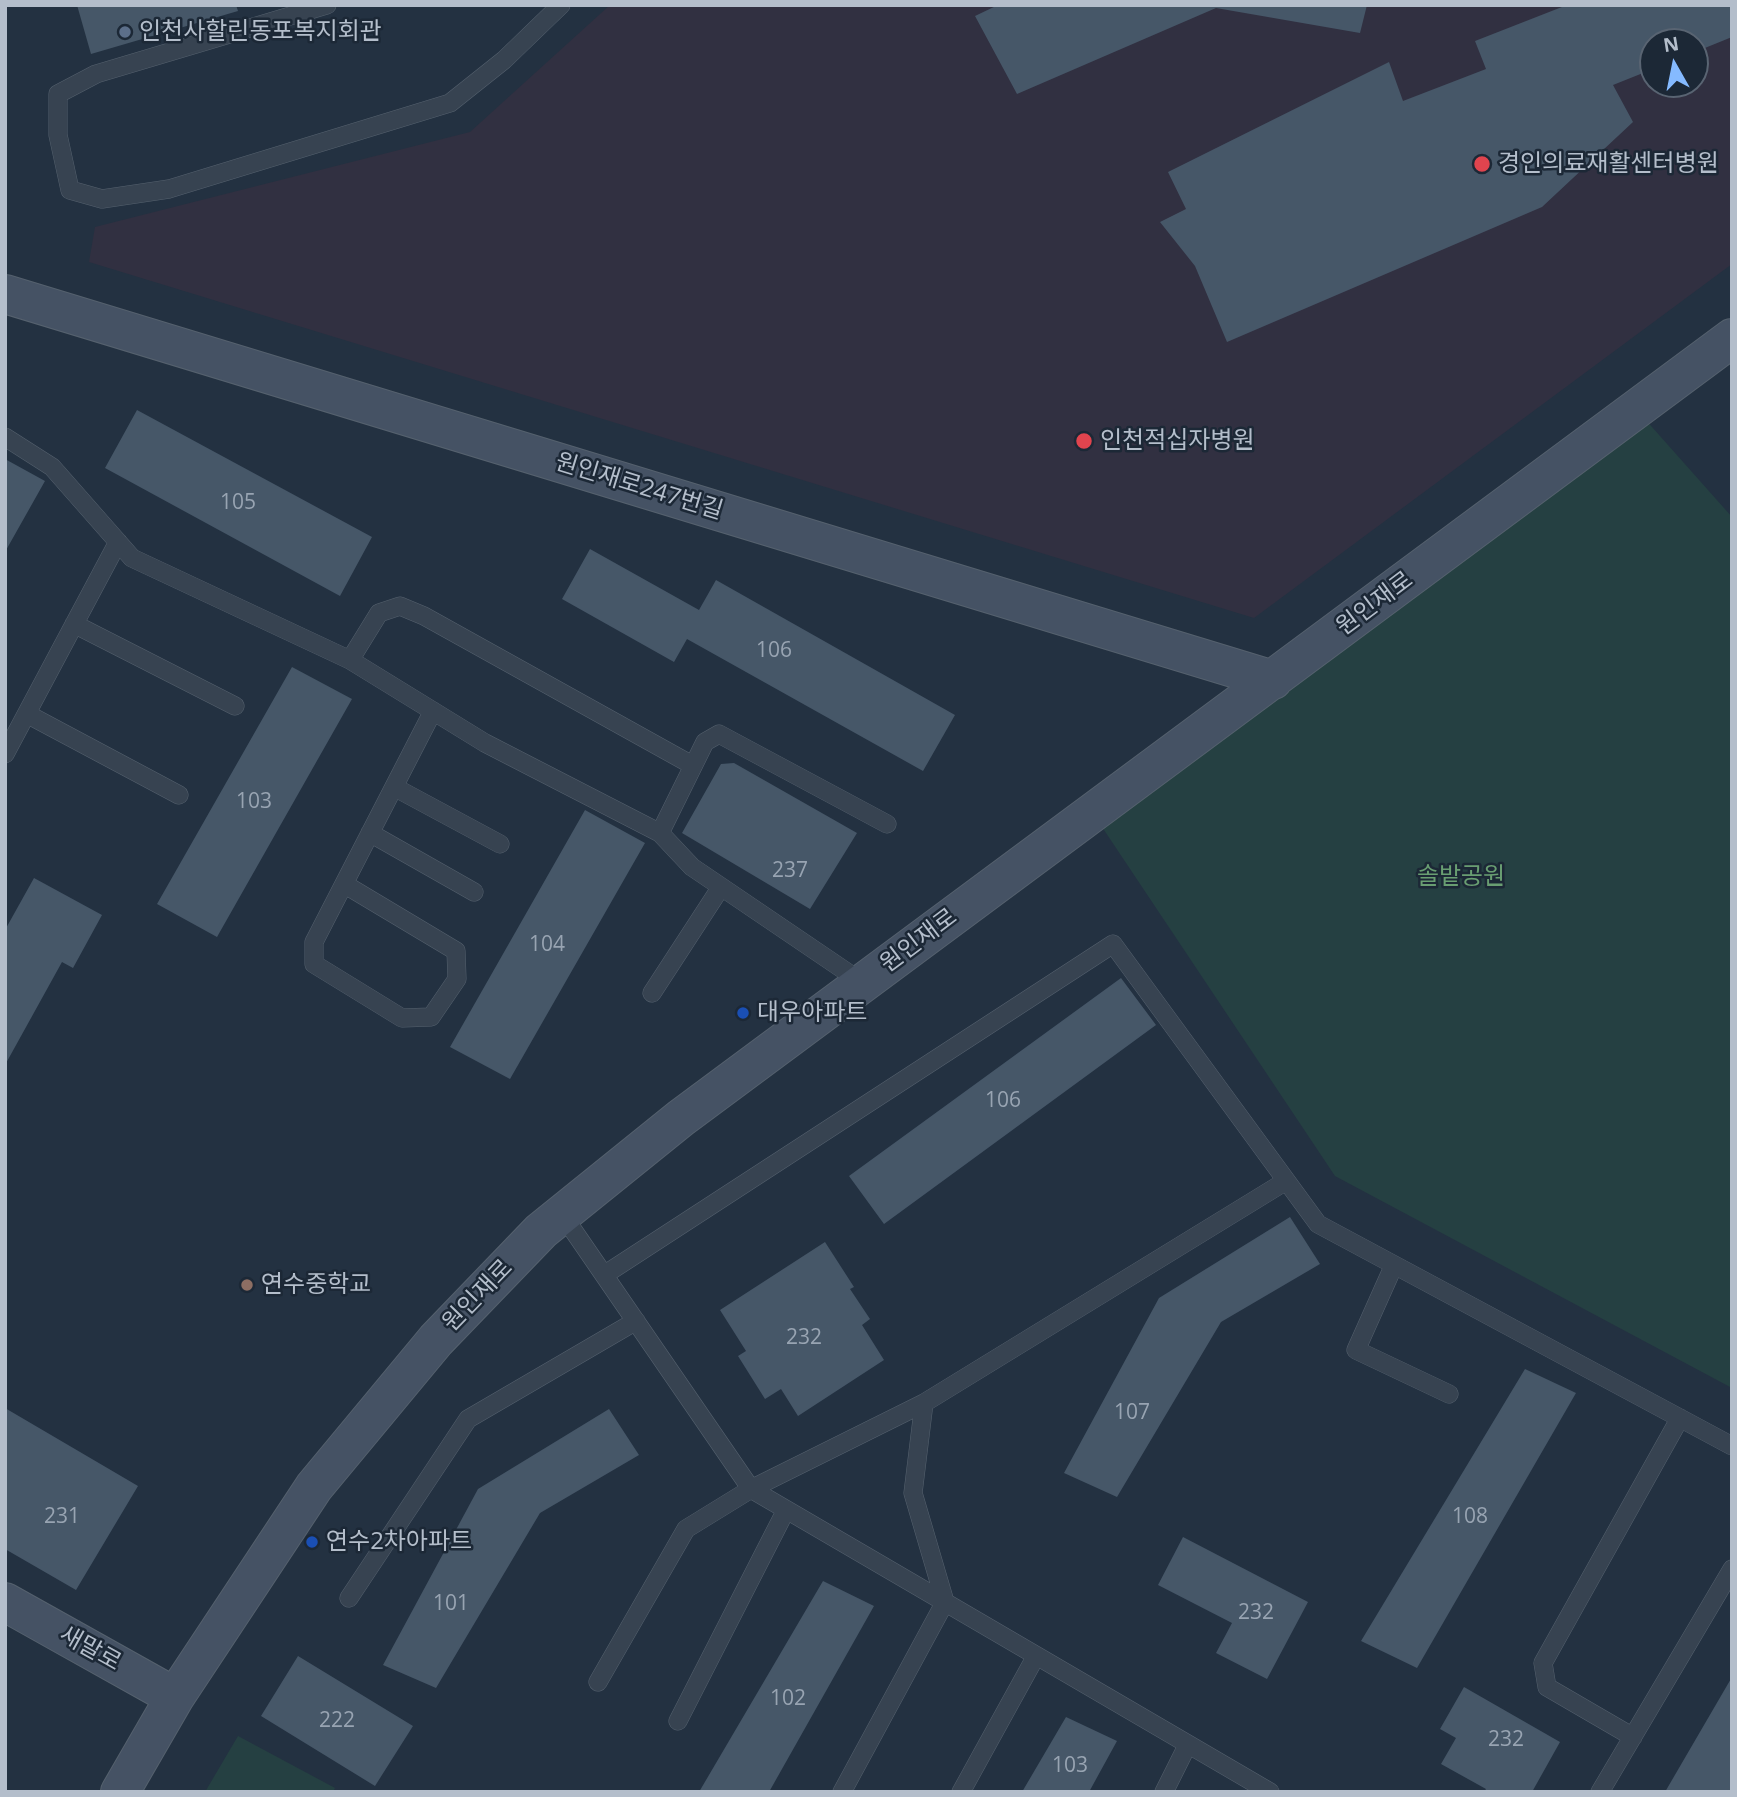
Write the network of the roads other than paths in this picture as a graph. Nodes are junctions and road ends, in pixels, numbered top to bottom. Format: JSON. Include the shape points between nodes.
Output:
{"nodes":[{"id":1,"x":327,"y":5,"type":"edge"},
{"id":2,"x":561,"y":5,"type":"edge"},
{"id":3,"x":5,"y":294,"type":"edge"},
{"id":4,"x":1732,"y":338,"type":"edge"},
{"id":5,"x":5,"y":437,"type":"edge"},
{"id":6,"x":118,"y":542,"type":"junction"},
{"id":7,"x":74,"y":624,"type":"junction"},
{"id":8,"x":350,"y":660,"type":"junction"},
{"id":9,"x":1273,"y":680,"type":"junction"},
{"id":10,"x":235,"y":706,"type":"dead end"},
{"id":11,"x":433,"y":711,"type":"junction"},
{"id":12,"x":27,"y":714,"type":"junction"},
{"id":13,"x":5,"y":754,"type":"edge"},
{"id":14,"x":692,"y":765,"type":"junction"},
{"id":15,"x":394,"y":787,"type":"junction"},
{"id":16,"x":179,"y":795,"type":"dead end"},
{"id":17,"x":887,"y":824,"type":"dead end"},
{"id":18,"x":370,"y":833,"type":"junction"},
{"id":19,"x":660,"y":833,"type":"junction"},
{"id":20,"x":500,"y":844,"type":"dead end"},
{"id":21,"x":344,"y":884,"type":"junction"},
{"id":22,"x":721,"y":887,"type":"junction"},
{"id":23,"x":474,"y":892,"type":"dead end"},
{"id":24,"x":863,"y":983,"type":"junction"},
{"id":25,"x":652,"y":993,"type":"dead end"},
{"id":26,"x":1286,"y":1181,"type":"junction"},
{"id":27,"x":562,"y":1214,"type":"junction"},
{"id":28,"x":1394,"y":1265,"type":"junction"},
{"id":29,"x":604,"y":1275,"type":"junction"},
{"id":30,"x":636,"y":1321,"type":"junction"},
{"id":31,"x":1449,"y":1394,"type":"dead end"},
{"id":32,"x":924,"y":1403,"type":"junction"},
{"id":33,"x":1680,"y":1418,"type":"junction"},
{"id":34,"x":1732,"y":1446,"type":"edge"},
{"id":35,"x":751,"y":1489,"type":"junction"},
{"id":36,"x":786,"y":1510,"type":"junction"},
{"id":37,"x":1732,"y":1569,"type":"edge"},
{"id":38,"x":349,"y":1598,"type":"dead end"},
{"id":39,"x":5,"y":1601,"type":"edge"},
{"id":40,"x":945,"y":1602,"type":"junction"},
{"id":41,"x":1037,"y":1656,"type":"junction"},
{"id":42,"x":598,"y":1682,"type":"dead end"},
{"id":43,"x":175,"y":1697,"type":"junction"},
{"id":44,"x":678,"y":1721,"type":"dead end"},
{"id":45,"x":1633,"y":1737,"type":"junction"},
{"id":46,"x":1188,"y":1744,"type":"junction"},
{"id":47,"x":120,"y":1792,"type":"edge"},
{"id":48,"x":842,"y":1792,"type":"edge"},
{"id":49,"x":961,"y":1792,"type":"edge"},
{"id":50,"x":1164,"y":1792,"type":"edge"},
{"id":51,"x":1270,"y":1792,"type":"edge"},
{"id":52,"x":1600,"y":1792,"type":"edge"}],
"edges":[{"from":1,"to":2,"type":"lane","via":[[96,74],[58,93],[58,135],[70,190],[102,199],[169,189],[450,103],[504,60]]},
{"from":3,"to":9,"type":"main road","name":"원인재로247번길"},
{"from":4,"to":9,"type":"main road","name":"원인재로"},
{"from":5,"to":6,"type":"lane","via":[[52,467]]},
{"from":6,"to":7,"type":"lane"},
{"from":6,"to":8,"type":"lane","via":[[131,558]]},
{"from":7,"to":10,"type":"lane"},
{"from":7,"to":12,"type":"lane"},
{"from":8,"to":11,"type":"lane"},
{"from":8,"to":14,"type":"lane","via":[[379,613],[400,606]]},
{"from":9,"to":24,"type":"main road","name":"원인재로"},
{"from":11,"to":15,"type":"lane"},
{"from":11,"to":19,"type":"lane","via":[[485,743]]},
{"from":12,"to":13,"type":"lane"},
{"from":12,"to":16,"type":"lane"},
{"from":14,"to":17,"type":"lane","via":[[705,742],[719,734]]},
{"from":14,"to":19,"type":"lane"},
{"from":15,"to":18,"type":"lane"},
{"from":15,"to":20,"type":"lane"},
{"from":18,"to":21,"type":"lane"},
{"from":18,"to":23,"type":"lane"},
{"from":19,"to":22,"type":"lane","via":[[691,867]]},
{"from":21,"to":21,"type":"lane","via":[[314,942],[314,964],[402,1017],[431,1017],[457,979],[456,951]]},
{"from":22,"to":24,"type":"lane"},
{"from":22,"to":25,"type":"lane"},
{"from":24,"to":27,"type":"main road","name":"원인재로","via":[[681,1118]]},
{"from":26,"to":28,"type":"lane","via":[[1318,1224]]},
{"from":26,"to":29,"type":"lane","via":[[1113,944]]},
{"from":26,"to":32,"type":"lane"},
{"from":27,"to":29,"type":"lane"},
{"from":27,"to":43,"type":"main road","name":"원인재로","via":[[436,1340],[314,1487]]},
{"from":28,"to":31,"type":"lane","via":[[1356,1350]]},
{"from":28,"to":33,"type":"lane"},
{"from":29,"to":30,"type":"lane"},
{"from":30,"to":35,"type":"lane"},
{"from":30,"to":38,"type":"lane","via":[[468,1419]]},
{"from":32,"to":35,"type":"lane"},
{"from":32,"to":40,"type":"lane","via":[[913,1493]]},
{"from":33,"to":34,"type":"lane"},
{"from":33,"to":45,"type":"lane","via":[[1543,1663],[1547,1687]]},
{"from":35,"to":36,"type":"lane"},
{"from":35,"to":42,"type":"lane","via":[[686,1529]]},
{"from":36,"to":40,"type":"lane"},
{"from":36,"to":44,"type":"lane"},
{"from":37,"to":45,"type":"lane"},
{"from":39,"to":43,"type":"main road","name":"새말로"},
{"from":40,"to":41,"type":"lane"},
{"from":40,"to":48,"type":"lane"},
{"from":41,"to":46,"type":"lane"},
{"from":41,"to":49,"type":"lane"},
{"from":43,"to":47,"type":"main road","name":"원인재로"},
{"from":45,"to":52,"type":"lane"},
{"from":46,"to":50,"type":"lane"},
{"from":46,"to":51,"type":"lane"}]}
